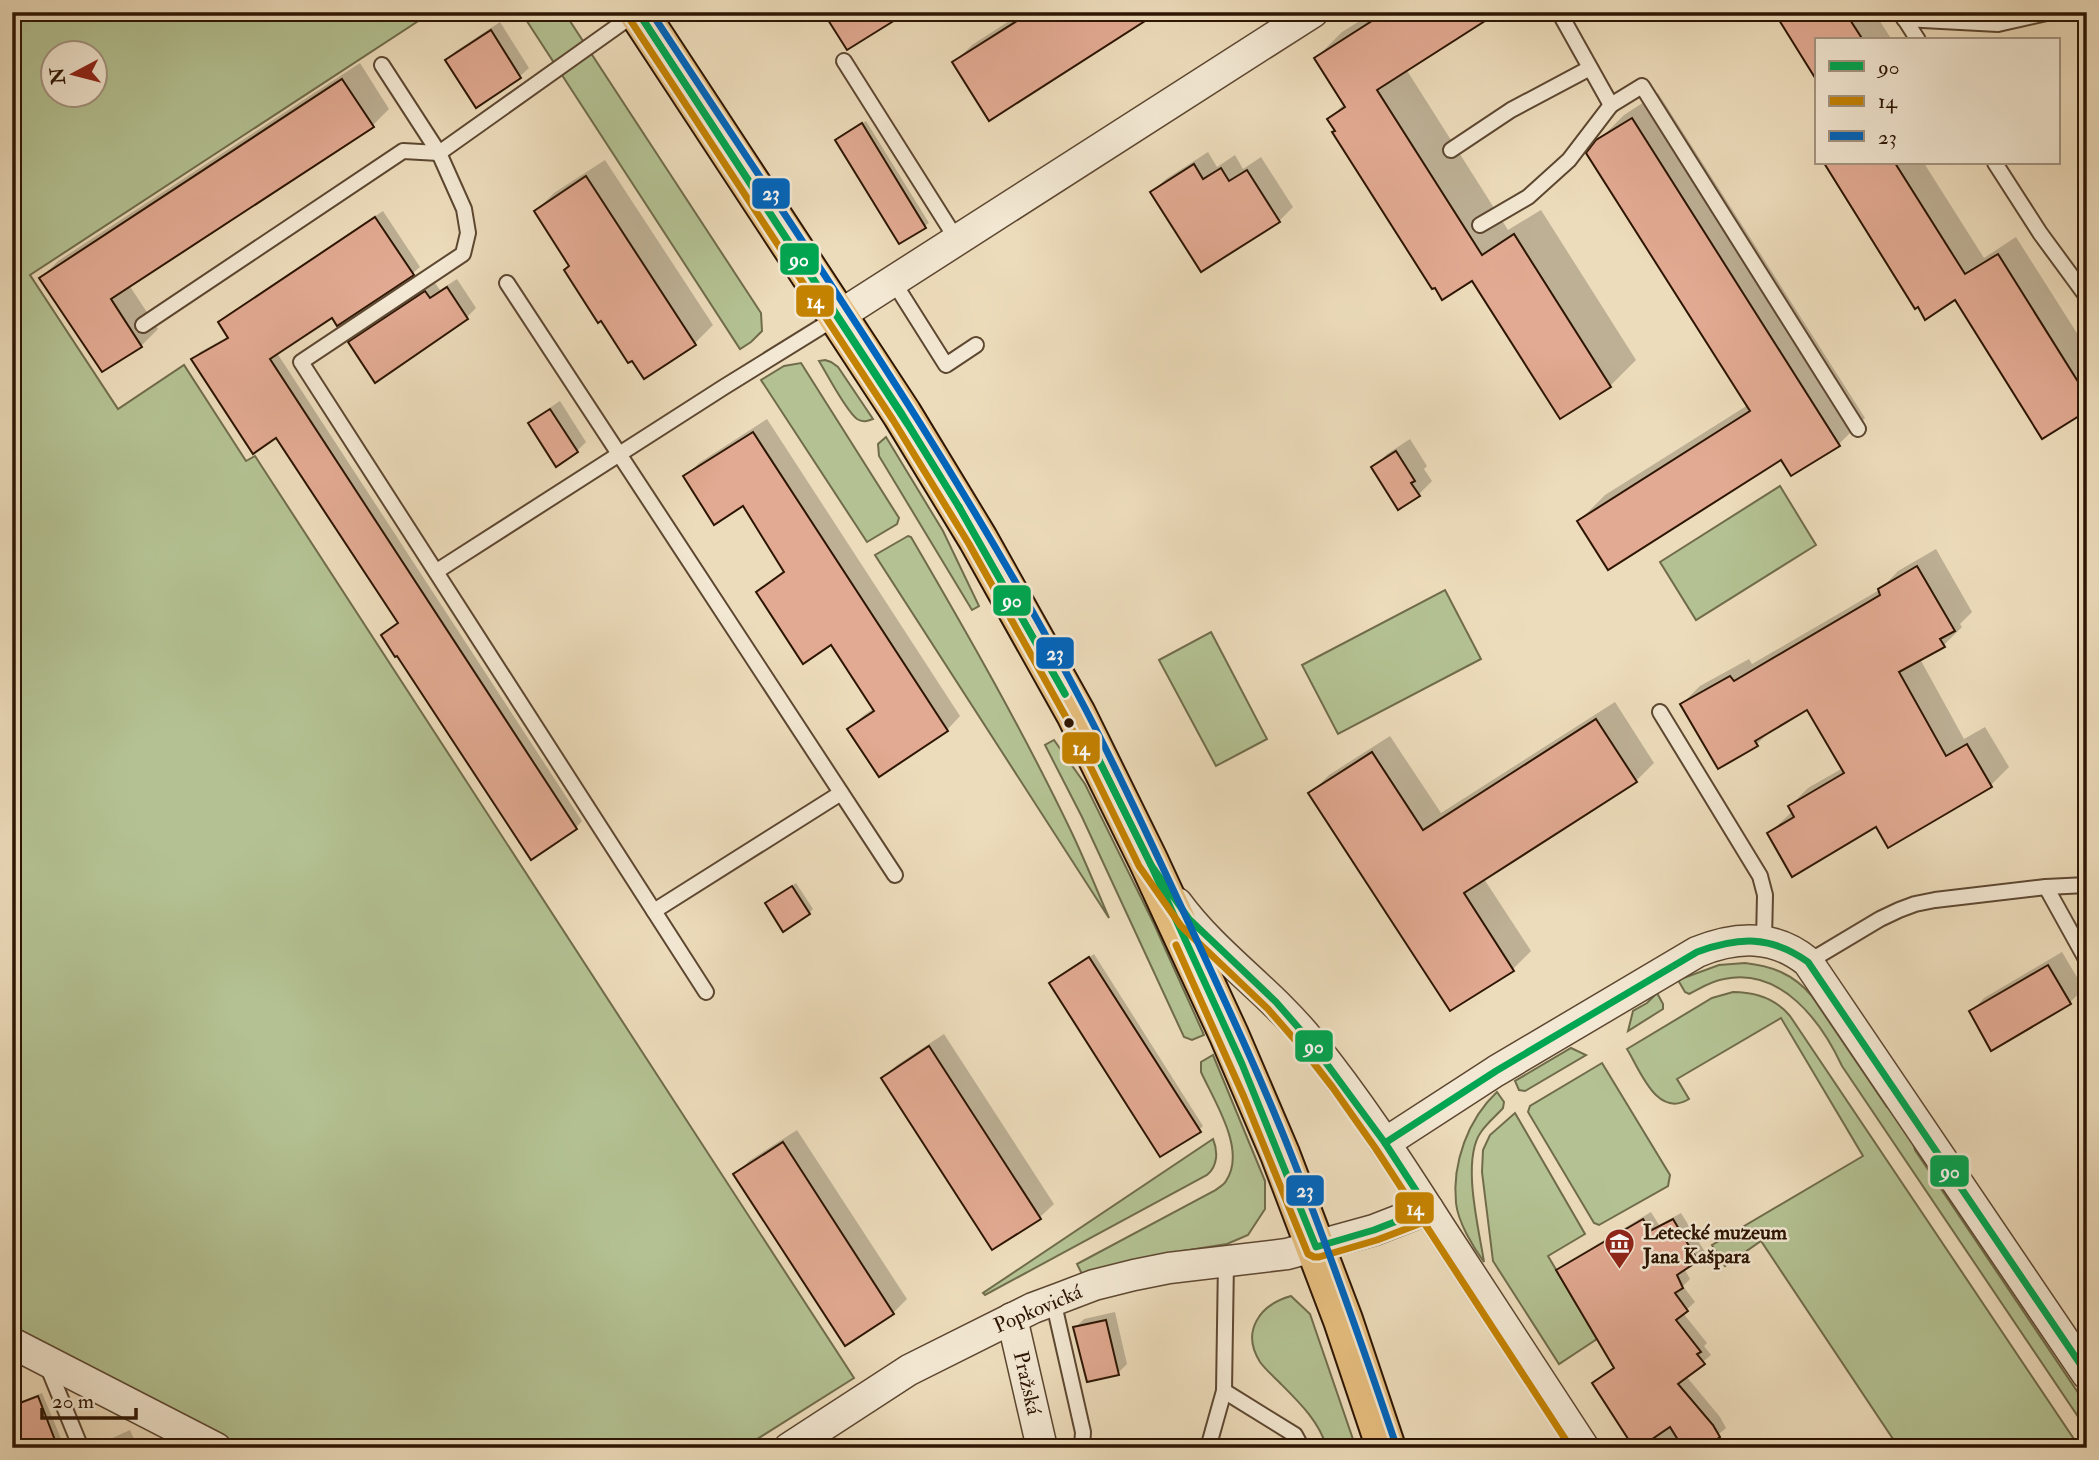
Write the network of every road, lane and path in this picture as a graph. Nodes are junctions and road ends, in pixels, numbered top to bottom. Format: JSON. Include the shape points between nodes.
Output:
{"nodes":[{"id":1,"x":638,"y":12,"type":"edge"},
{"id":2,"x":1313,"y":12,"type":"edge"},
{"id":3,"x":1559,"y":12,"type":"edge"},
{"id":4,"x":2050,"y":12,"type":"edge"},
{"id":5,"x":1902,"y":15,"type":"edge"},
{"id":6,"x":1917,"y":38,"type":"edge"},
{"id":7,"x":844,"y":61,"type":"dead end"},
{"id":8,"x":382,"y":65,"type":"dead end"},
{"id":9,"x":1590,"y":68,"type":"junction"},
{"id":10,"x":1611,"y":106,"type":"junction"},
{"id":11,"x":1451,"y":150,"type":"dead end"},
{"id":12,"x":439,"y":153,"type":"junction"},
{"id":13,"x":1996,"y":164,"type":"edge"},
{"id":14,"x":1480,"y":225,"type":"dead end"},
{"id":15,"x":957,"y":240,"type":"junction"},
{"id":16,"x":893,"y":281,"type":"junction"},
{"id":17,"x":508,"y":283,"type":"dead end"},
{"id":18,"x":2087,"y":297,"type":"edge"},
{"id":19,"x":837,"y":317,"type":"junction"},
{"id":20,"x":143,"y":325,"type":"dead end"},
{"id":21,"x":976,"y":345,"type":"dead end"},
{"id":22,"x":1858,"y":429,"type":"dead end"},
{"id":23,"x":619,"y":454,"type":"junction"},
{"id":24,"x":437,"y":571,"type":"junction"},
{"id":25,"x":1660,"y":712,"type":"dead end"},
{"id":26,"x":841,"y":793,"type":"junction"},
{"id":27,"x":1148,"y":860,"type":"junction"},
{"id":28,"x":895,"y":875,"type":"dead end"},
{"id":29,"x":2087,"y":884,"type":"edge"},
{"id":30,"x":2046,"y":887,"type":"junction"},
{"id":31,"x":654,"y":911,"type":"junction"},
{"id":32,"x":1764,"y":940,"type":"junction"},
{"id":33,"x":2087,"y":961,"type":"edge"},
{"id":34,"x":1808,"y":962,"type":"junction"},
{"id":35,"x":706,"y":992,"type":"dead end"},
{"id":36,"x":1385,"y":1143,"type":"junction"},
{"id":37,"x":1428,"y":1209,"type":"junction"},
{"id":38,"x":1316,"y":1247,"type":"junction"},
{"id":39,"x":1226,"y":1261,"type":"junction"},
{"id":40,"x":1053,"y":1300,"type":"junction"},
{"id":41,"x":1012,"y":1318,"type":"junction"},
{"id":42,"x":12,"y":1343,"type":"edge"},
{"id":43,"x":44,"y":1358,"type":"junction"},
{"id":44,"x":2087,"y":1374,"type":"edge"},
{"id":45,"x":1224,"y":1391,"type":"junction"},
{"id":46,"x":182,"y":1438,"type":"edge"},
{"id":47,"x":81,"y":1448,"type":"edge"},
{"id":48,"x":216,"y":1448,"type":"edge"},
{"id":49,"x":789,"y":1448,"type":"edge"},
{"id":50,"x":1042,"y":1448,"type":"edge"},
{"id":51,"x":1082,"y":1448,"type":"edge"},
{"id":52,"x":1208,"y":1448,"type":"edge"},
{"id":53,"x":1302,"y":1448,"type":"edge"},
{"id":54,"x":1386,"y":1448,"type":"edge"},
{"id":55,"x":1584,"y":1448,"type":"edge"}],
"edges":[{"from":1,"to":12,"type":"lane"},
{"from":1,"to":19,"type":"main road"},
{"from":2,"to":15,"type":"street"},
{"from":3,"to":9,"type":"lane"},
{"from":4,"to":5,"type":"lane","via":[[1998,24]]},
{"from":5,"to":6,"type":"lane"},
{"from":7,"to":15,"type":"lane"},
{"from":8,"to":12,"type":"lane"},
{"from":9,"to":10,"type":"lane"},
{"from":9,"to":11,"type":"lane","via":[[1511,110]]},
{"from":10,"to":14,"type":"lane","via":[[1569,160],[1528,197]]},
{"from":10,"to":22,"type":"lane","via":[[1642,86]]},
{"from":12,"to":20,"type":"lane","via":[[403,151]]},
{"from":12,"to":24,"type":"lane","via":[[464,209],[468,233],[463,254],[301,362]]},
{"from":13,"to":18,"type":"lane"},
{"from":15,"to":16,"type":"street"},
{"from":16,"to":19,"type":"street"},
{"from":16,"to":21,"type":"lane","via":[[946,365]]},
{"from":17,"to":23,"type":"lane"},
{"from":19,"to":23,"type":"lane"},
{"from":19,"to":27,"type":"main road","via":[[984,550],[1076,714]]},
{"from":23,"to":24,"type":"lane"},
{"from":23,"to":26,"type":"lane"},
{"from":24,"to":31,"type":"lane"},
{"from":25,"to":32,"type":"lane","via":[[1760,876],[1765,895]]},
{"from":26,"to":28,"type":"lane"},
{"from":26,"to":31,"type":"lane"},
{"from":27,"to":36,"type":"street","via":[[1189,919],[1310,1041]]},
{"from":27,"to":38,"type":"main road","via":[[1229,1035]]},
{"from":29,"to":30,"type":"lane"},
{"from":30,"to":33,"type":"lane"},
{"from":30,"to":34,"type":"lane","via":[[1935,900],[1899,909]]},
{"from":31,"to":35,"type":"lane"},
{"from":32,"to":34,"type":"street","via":[[1780,944]]},
{"from":32,"to":36,"type":"street","via":[[1717,944],[1676,963]]},
{"from":34,"to":44,"type":"street"},
{"from":36,"to":37,"type":"street"},
{"from":37,"to":38,"type":"street","name":"Popkovická"},
{"from":37,"to":55,"type":"street"},
{"from":38,"to":39,"type":"street","name":"Popkovická"},
{"from":38,"to":54,"type":"main road"},
{"from":39,"to":40,"type":"street","name":"Popkovická","via":[[1134,1275]]},
{"from":39,"to":45,"type":"lane"},
{"from":40,"to":41,"type":"street","name":"Popkovická"},
{"from":40,"to":51,"type":"lane","via":[[1083,1432]]},
{"from":41,"to":49,"type":"street","name":"Popkovická","via":[[909,1370]]},
{"from":41,"to":50,"type":"street","name":"Pražská"},
{"from":42,"to":43,"type":"street"},
{"from":43,"to":46,"type":"street"},
{"from":43,"to":47,"type":"lane"},
{"from":45,"to":52,"type":"lane"},
{"from":45,"to":53,"type":"lane","via":[[1295,1435]]},
{"from":46,"to":48,"type":"street"}]}
